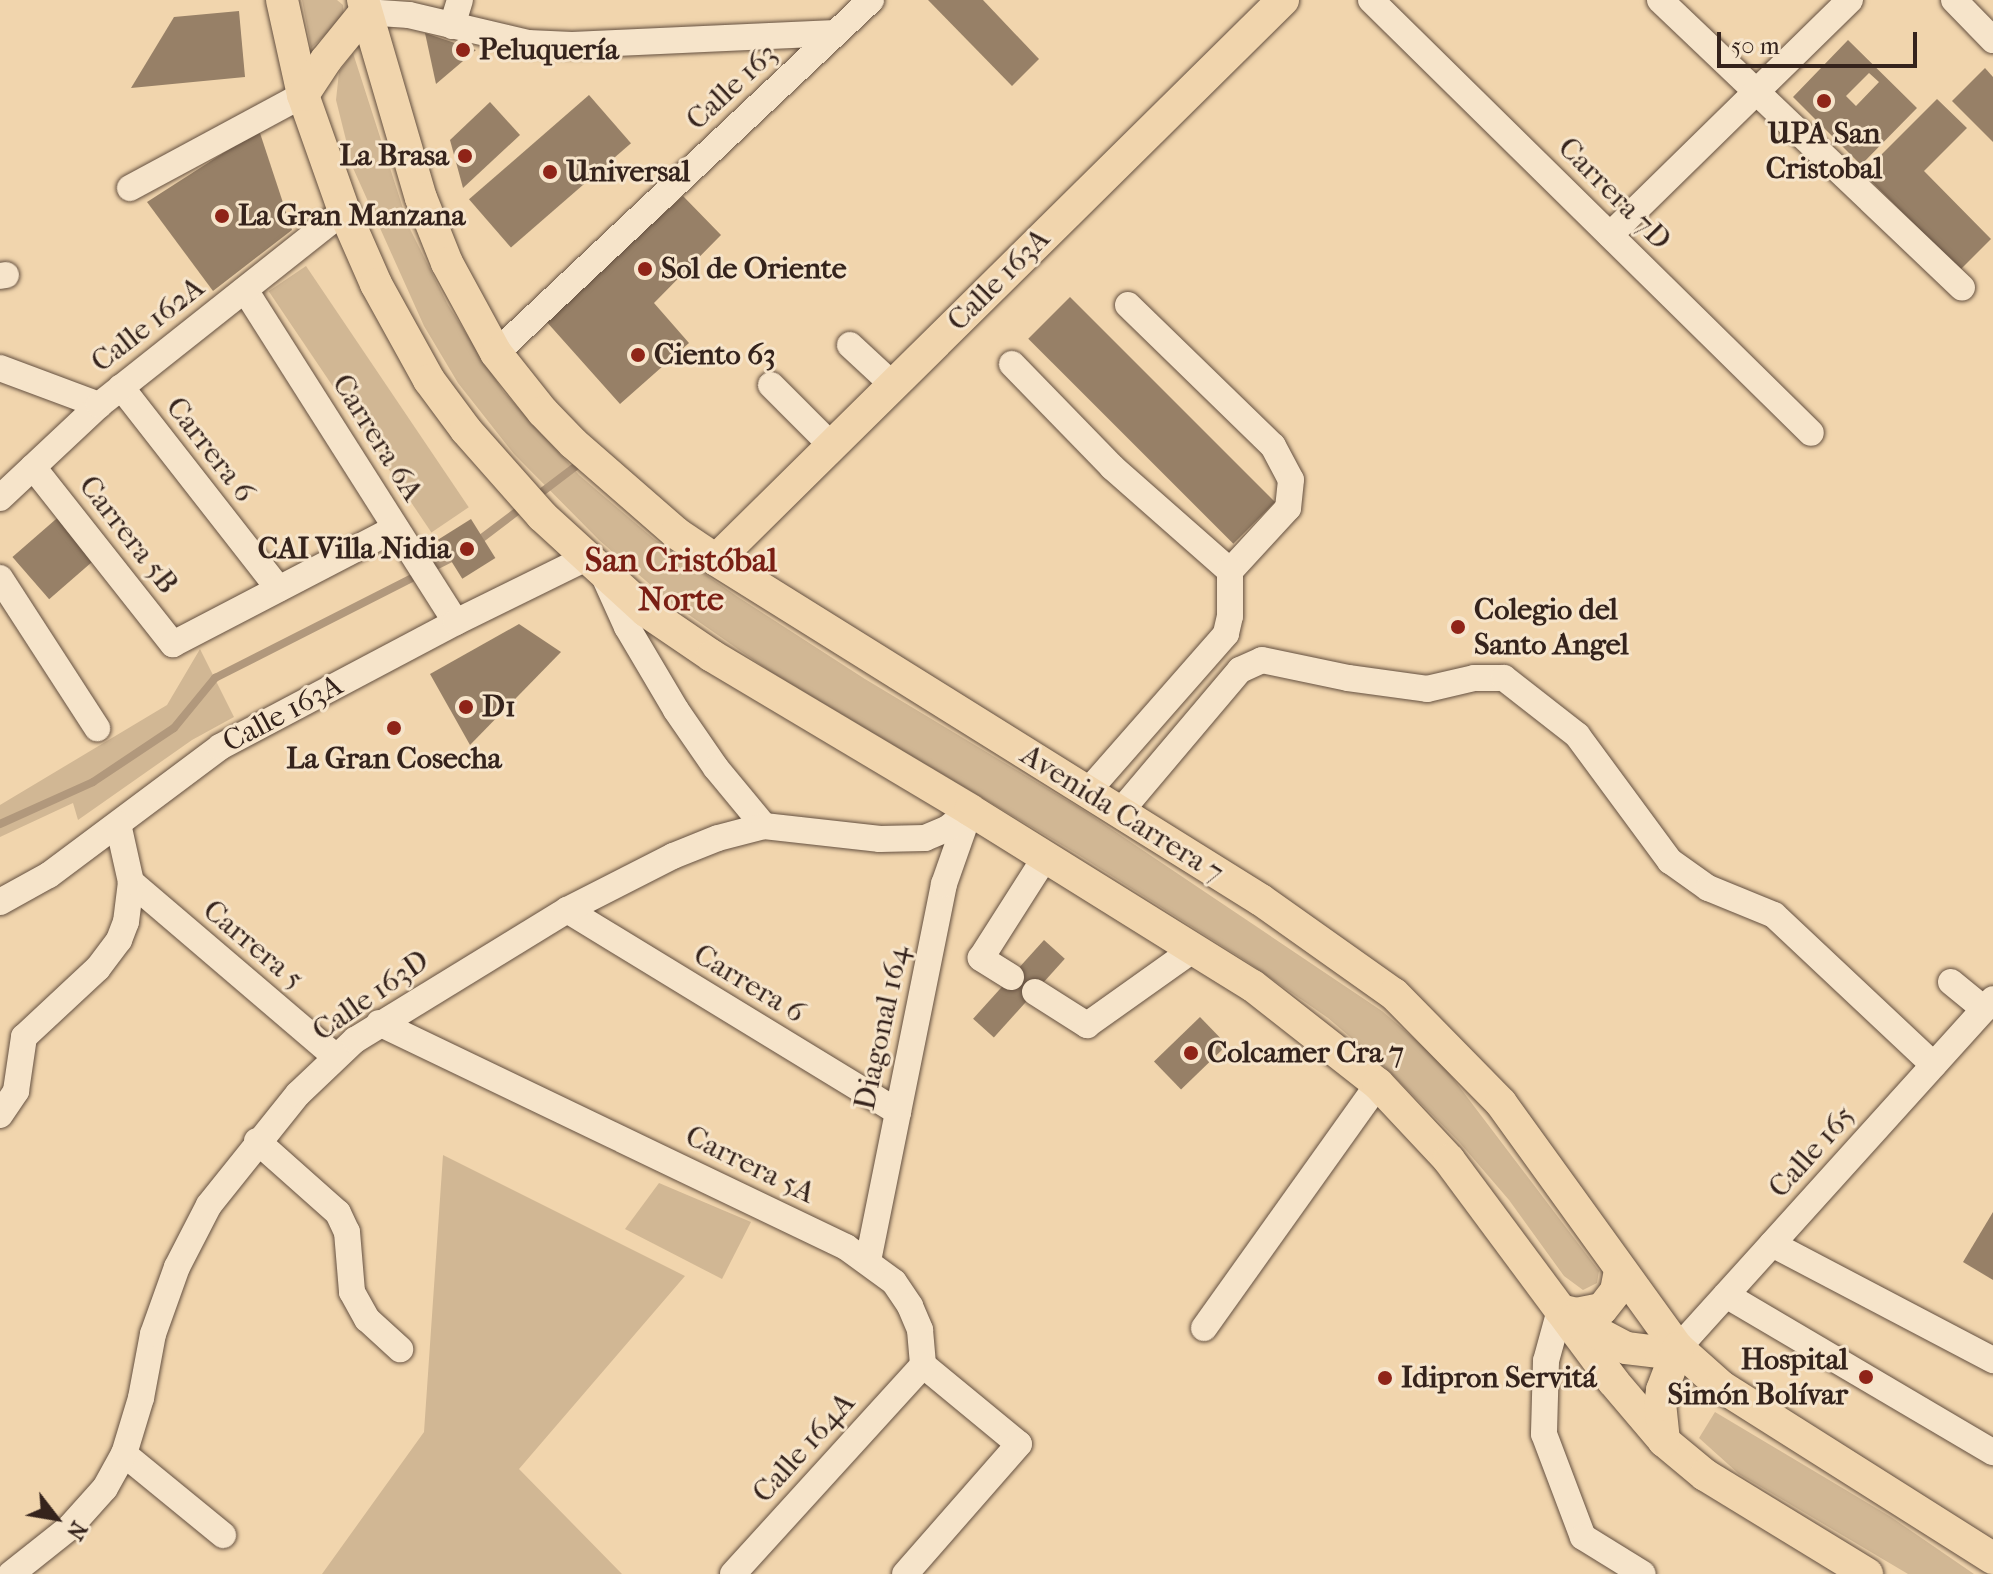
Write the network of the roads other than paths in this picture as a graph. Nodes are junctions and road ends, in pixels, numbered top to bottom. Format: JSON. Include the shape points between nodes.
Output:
{"nodes":[{"id":1,"x":282,"y":0,"type":"edge"},
{"id":2,"x":460,"y":0,"type":"edge"},
{"id":3,"x":871,"y":0,"type":"edge"},
{"id":4,"x":1283,"y":0,"type":"edge"},
{"id":5,"x":1371,"y":0,"type":"edge"},
{"id":6,"x":1660,"y":0,"type":"edge"},
{"id":7,"x":1850,"y":0,"type":"edge"},
{"id":8,"x":1954,"y":0,"type":"edge"},
{"id":9,"x":367,"y":3,"type":"edge"},
{"id":10,"x":452,"y":26,"type":"junction"},
{"id":11,"x":836,"y":33,"type":"junction"},
{"id":12,"x":1993,"y":40,"type":"edge"},
{"id":13,"x":1756,"y":92,"type":"junction"},
{"id":14,"x":303,"y":95,"type":"junction"},
{"id":15,"x":130,"y":188,"type":"dead end"},
{"id":16,"x":344,"y":211,"type":"junction"},
{"id":17,"x":1610,"y":235,"type":"junction"},
{"id":18,"x":1962,"y":288,"type":"dead end"},
{"id":19,"x":245,"y":290,"type":"junction"},
{"id":20,"x":1128,"y":305,"type":"dead end"},
{"id":21,"x":850,"y":345,"type":"dead end"},
{"id":22,"x":496,"y":353,"type":"junction"},
{"id":23,"x":1012,"y":364,"type":"dead end"},
{"id":24,"x":0,"y":368,"type":"edge"},
{"id":25,"x":771,"y":385,"type":"dead end"},
{"id":26,"x":893,"y":385,"type":"junction"},
{"id":27,"x":121,"y":387,"type":"junction"},
{"id":28,"x":99,"y":405,"type":"junction"},
{"id":29,"x":1811,"y":433,"type":"dead end"},
{"id":30,"x":832,"y":446,"type":"junction"},
{"id":31,"x":33,"y":467,"type":"junction"},
{"id":32,"x":0,"y":498,"type":"edge"},
{"id":33,"x":396,"y":528,"type":"junction"},
{"id":34,"x":716,"y":560,"type":"junction"},
{"id":35,"x":594,"y":566,"type":"junction"},
{"id":36,"x":1230,"y":571,"type":"junction"},
{"id":37,"x":0,"y":578,"type":"edge"},
{"id":38,"x":279,"y":589,"type":"junction"},
{"id":39,"x":456,"y":622,"type":"junction"},
{"id":40,"x":97,"y":728,"type":"dead end"},
{"id":41,"x":1087,"y":792,"type":"junction"},
{"id":42,"x":970,"y":810,"type":"junction"},
{"id":43,"x":1120,"y":812,"type":"junction"},
{"id":44,"x":118,"y":824,"type":"junction"},
{"id":45,"x":764,"y":826,"type":"junction"},
{"id":46,"x":1046,"y":856,"type":"junction"},
{"id":47,"x":131,"y":882,"type":"junction"},
{"id":48,"x":0,"y":902,"type":"edge"},
{"id":49,"x":567,"y":910,"type":"junction"},
{"id":50,"x":1194,"y":949,"type":"junction"},
{"id":51,"x":1011,"y":977,"type":"dead end"},
{"id":52,"x":1951,"y":982,"type":"dead end"},
{"id":53,"x":1035,"y":992,"type":"dead end"},
{"id":54,"x":1988,"y":1004,"type":"edge"},
{"id":55,"x":379,"y":1023,"type":"junction"},
{"id":56,"x":335,"y":1056,"type":"junction"},
{"id":57,"x":1934,"y":1065,"type":"junction"},
{"id":58,"x":1378,"y":1084,"type":"junction"},
{"id":59,"x":898,"y":1112,"type":"junction"},
{"id":60,"x":0,"y":1115,"type":"edge"},
{"id":61,"x":257,"y":1141,"type":"junction"},
{"id":62,"x":1772,"y":1244,"type":"junction"},
{"id":63,"x":868,"y":1261,"type":"junction"},
{"id":64,"x":1620,"y":1270,"type":"junction"},
{"id":65,"x":1726,"y":1295,"type":"junction"},
{"id":66,"x":1560,"y":1310,"type":"junction"},
{"id":67,"x":1204,"y":1328,"type":"dead end"},
{"id":68,"x":1678,"y":1348,"type":"junction"},
{"id":69,"x":400,"y":1349,"type":"dead end"},
{"id":70,"x":1993,"y":1360,"type":"edge"},
{"id":71,"x":923,"y":1365,"type":"junction"},
{"id":72,"x":1664,"y":1441,"type":"junction"},
{"id":73,"x":1993,"y":1452,"type":"edge"},
{"id":74,"x":124,"y":1454,"type":"junction"},
{"id":75,"x":223,"y":1535,"type":"dead end"},
{"id":76,"x":1993,"y":1558,"type":"edge"},
{"id":77,"x":11,"y":1574,"type":"edge"},
{"id":78,"x":733,"y":1574,"type":"edge"},
{"id":79,"x":905,"y":1574,"type":"edge"},
{"id":80,"x":1643,"y":1574,"type":"edge"},
{"id":81,"x":1867,"y":1574,"type":"edge"}],
"edges":[{"from":1,"to":14,"type":"main road"},
{"from":2,"to":10,"type":"street"},
{"from":3,"to":11,"type":"street","name":"Calle 163"},
{"from":4,"to":26,"type":"main road","name":"Calle 163A"},
{"from":5,"to":17,"type":"street","name":"Carrera 7D"},
{"from":6,"to":13,"type":"street"},
{"from":7,"to":13,"type":"street"},
{"from":8,"to":12,"type":"street"},
{"from":9,"to":10,"type":"street"},
{"from":9,"to":14,"type":"main road"},
{"from":9,"to":22,"type":"main road","name":"Avenida Carrera 7","via":[[421,198],[447,263]]},
{"from":10,"to":11,"type":"street","via":[[512,41],[572,45]]},
{"from":11,"to":22,"type":"street","name":"Calle 163"},
{"from":13,"to":17,"type":"street"},
{"from":13,"to":18,"type":"street"},
{"from":14,"to":15,"type":"street"},
{"from":14,"to":16,"type":"main road"},
{"from":16,"to":19,"type":"street","name":"Calle 162A"},
{"from":16,"to":35,"type":"main road","via":[[376,284],[429,380],[500,470]]},
{"from":17,"to":29,"type":"street","name":"Carrera 7D"},
{"from":19,"to":27,"type":"street","name":"Calle 162A"},
{"from":19,"to":33,"type":"street","name":"Carrera 6A"},
{"from":20,"to":36,"type":"street","via":[[1273,446],[1291,480],[1288,508]]},
{"from":21,"to":26,"type":"street"},
{"from":22,"to":34,"type":"main road","name":"Avenida Carrera 7","via":[[582,452],[676,533]]},
{"from":23,"to":36,"type":"street","via":[[1112,467]]},
{"from":24,"to":28,"type":"street"},
{"from":25,"to":30,"type":"street"},
{"from":26,"to":30,"type":"main road","name":"Calle 163A"},
{"from":27,"to":28,"type":"street","name":"Calle 162A"},
{"from":27,"to":38,"type":"street","name":"Carrera 6"},
{"from":28,"to":31,"type":"street","name":"Calle 162A"},
{"from":30,"to":34,"type":"main road","name":"Calle 163A"},
{"from":31,"to":32,"type":"street","name":"Calle 162A"},
{"from":31,"to":38,"type":"street","name":"Carrera 5B","via":[[173,644]]},
{"from":33,"to":38,"type":"street"},
{"from":33,"to":39,"type":"street","name":"Carrera 6A"},
{"from":34,"to":41,"type":"main road","name":"Avenida Carrera 7"},
{"from":35,"to":39,"type":"street","name":"Calle 163A"},
{"from":35,"to":42,"type":"main road","via":[[646,611],[712,656]]},
{"from":35,"to":45,"type":"street","via":[[676,710]]},
{"from":36,"to":41,"type":"street","via":[[1226,634]]},
{"from":37,"to":40,"type":"street"},
{"from":39,"to":44,"type":"street","name":"Calle 163A","via":[[220,747]]},
{"from":41,"to":43,"type":"main road","name":"Avenida Carrera 7"},
{"from":42,"to":45,"type":"street","name":"Calle 163D","via":[[925,838],[880,839]]},
{"from":42,"to":46,"type":"main road"},
{"from":42,"to":59,"type":"street","name":"Diagonal 164","via":[[944,884]]},
{"from":43,"to":57,"type":"street","via":[[1240,670],[1262,660],[1427,689],[1474,678],[1504,678],[1577,735],[1670,861],[1708,888],[1774,915]]},
{"from":43,"to":64,"type":"main road","name":"Avenida Carrera 7","via":[[1261,900],[1394,994],[1501,1103]]},
{"from":44,"to":47,"type":"street"},
{"from":44,"to":48,"type":"street","name":"Calle 163A","via":[[49,875]]},
{"from":45,"to":49,"type":"street","name":"Calle 163D","via":[[673,856]]},
{"from":46,"to":50,"type":"main road"},
{"from":46,"to":51,"type":"street","via":[[981,958]]},
{"from":47,"to":56,"type":"street","name":"Carrera 5"},
{"from":47,"to":60,"type":"street","via":[[131,903],[119,940],[98,968],[24,1037],[16,1091]]},
{"from":49,"to":55,"type":"street","name":"Calle 163D"},
{"from":49,"to":59,"type":"street","name":"Carrera 6"},
{"from":50,"to":53,"type":"street","via":[[1087,1025]]},
{"from":50,"to":58,"type":"main road","via":[[1253,986]]},
{"from":52,"to":54,"type":"street"},
{"from":54,"to":57,"type":"street","name":"Calle 165"},
{"from":55,"to":56,"type":"street","name":"Calle 163D"},
{"from":55,"to":63,"type":"street","name":"Carrera 5A"},
{"from":56,"to":61,"type":"street","name":"Calle 163D"},
{"from":57,"to":62,"type":"street","name":"Calle 165"},
{"from":58,"to":66,"type":"main road","via":[[1449,1160]]},
{"from":58,"to":67,"type":"street"},
{"from":59,"to":63,"type":"street","name":"Diagonal 164"},
{"from":61,"to":69,"type":"street","via":[[338,1213],[347,1232],[352,1292],[367,1319]]},
{"from":61,"to":74,"type":"street","name":"Calle 163D","via":[[209,1205],[177,1267],[153,1334]]},
{"from":62,"to":65,"type":"street","name":"Calle 165"},
{"from":62,"to":70,"type":"street"},
{"from":63,"to":71,"type":"street","name":"Carrera 5A","via":[[894,1282],[910,1306],[920,1330]]},
{"from":64,"to":66,"type":"main road","via":[[1616,1291],[1602,1309],[1576,1314]]},
{"from":64,"to":68,"type":"main road","name":"Avenida Carrera 7"},
{"from":65,"to":68,"type":"street","name":"Calle 165"},
{"from":65,"to":73,"type":"street"},
{"from":66,"to":68,"type":"main road","via":[[1626,1348]]},
{"from":66,"to":72,"type":"main road"},
{"from":66,"to":80,"type":"street","via":[[1546,1361],[1544,1434],[1583,1537]]},
{"from":68,"to":72,"type":"main road","via":[[1660,1405]]},
{"from":68,"to":76,"type":"main road","name":"Avenida Carrera 7","via":[[1722,1387]]},
{"from":71,"to":78,"type":"street","name":"Calle 164A"},
{"from":71,"to":79,"type":"street","via":[[1019,1444]]},
{"from":72,"to":81,"type":"main road","via":[[1705,1475]]},
{"from":74,"to":75,"type":"street"},
{"from":74,"to":77,"type":"street","name":"Calle 163D","via":[[105,1488],[70,1527]]}]}
